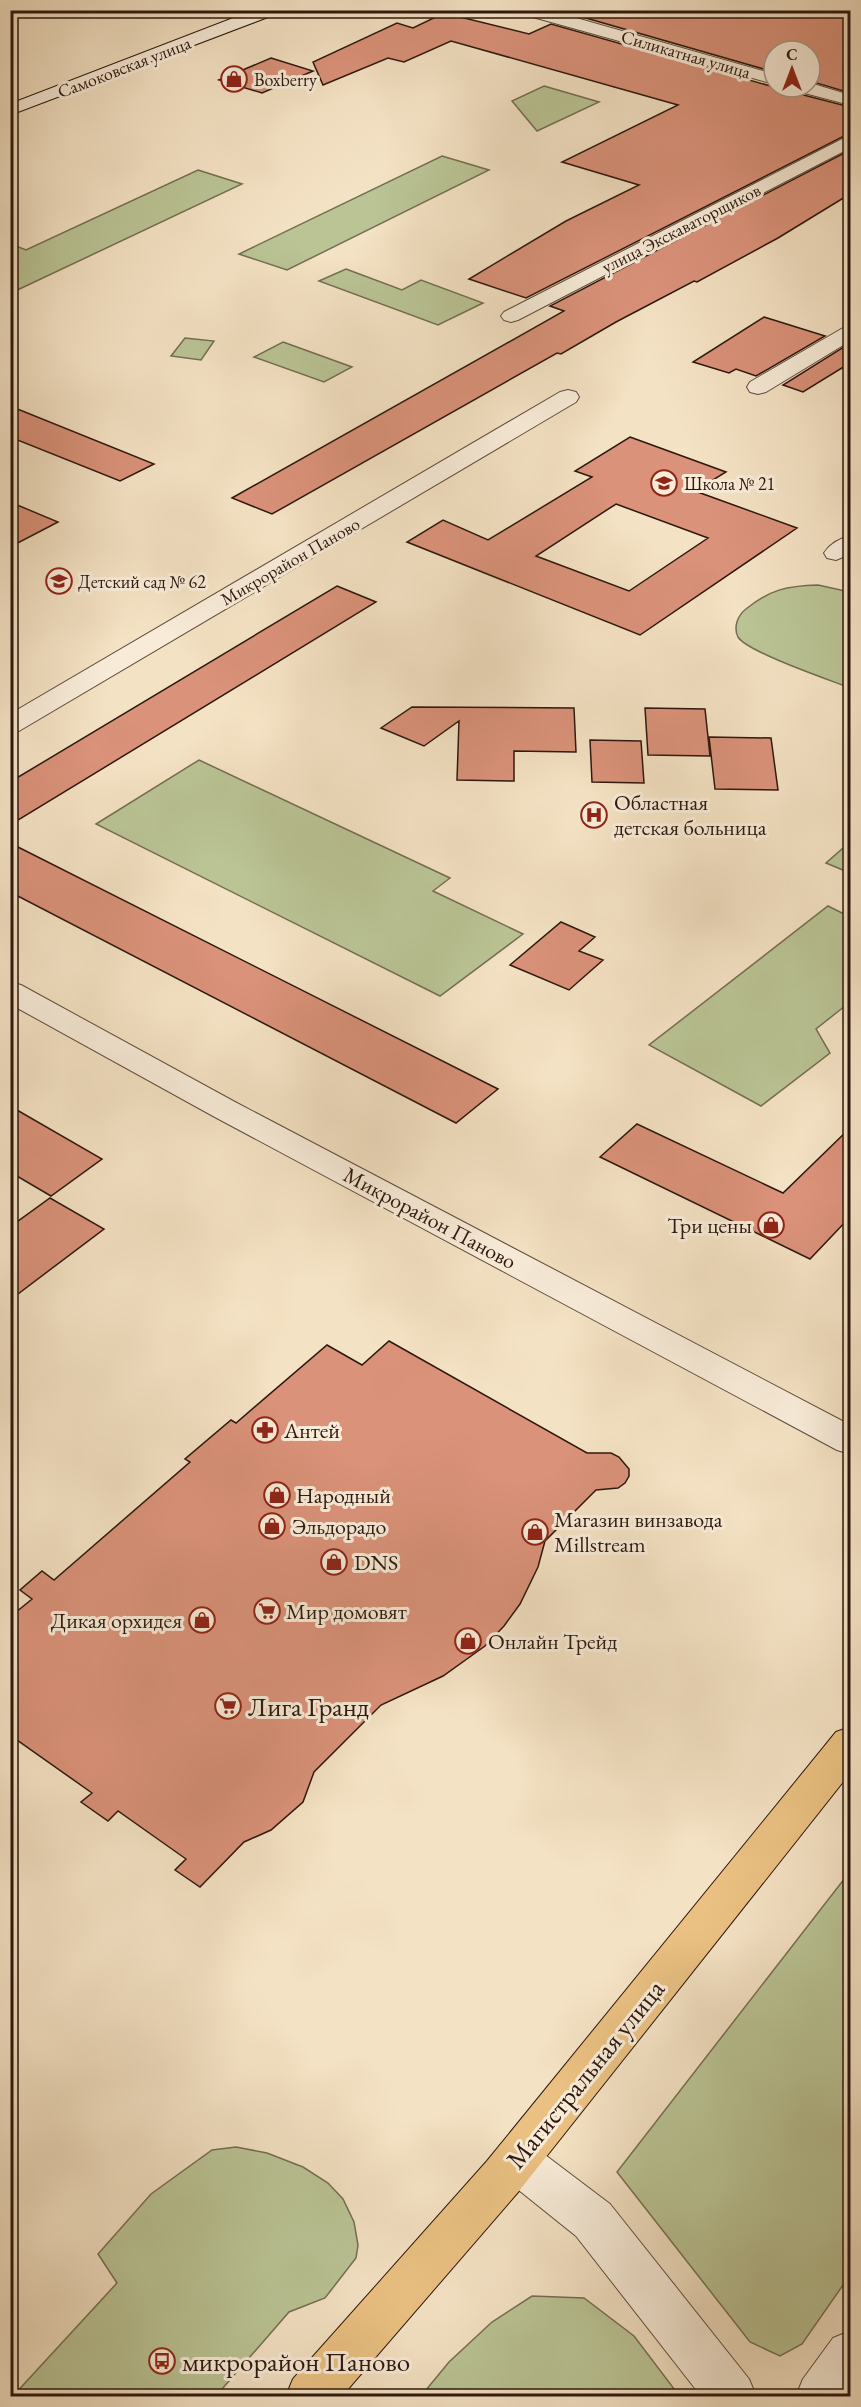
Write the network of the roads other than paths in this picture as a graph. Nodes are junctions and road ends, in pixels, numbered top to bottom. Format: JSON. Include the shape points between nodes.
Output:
{"nodes":[{"id":1,"x":270,"y":10,"type":"edge"},
{"id":2,"x":528,"y":10,"type":"edge"},
{"id":3,"x":762,"y":76,"type":"edge"},
{"id":4,"x":822,"y":92,"type":"edge"},
{"id":5,"x":850,"y":100,"type":"edge"},
{"id":6,"x":10,"y":110,"type":"edge"},
{"id":7,"x":850,"y":141,"type":"edge"},
{"id":8,"x":511,"y":316,"type":"dead end"},
{"id":9,"x":850,"y":332,"type":"edge"},
{"id":10,"x":758,"y":387,"type":"dead end"},
{"id":11,"x":568,"y":397,"type":"dead end"},
{"id":12,"x":10,"y":725,"type":"edge"},
{"id":13,"x":10,"y":991,"type":"edge"},
{"id":14,"x":850,"y":1441,"type":"edge"},
{"id":15,"x":847,"y":1754,"type":"edge"},
{"id":16,"x":516,"y":2160,"type":"junction"},
{"id":17,"x":850,"y":2355,"type":"edge"},
{"id":18,"x":310,"y":2397,"type":"edge"},
{"id":19,"x":732,"y":2397,"type":"edge"},
{"id":20,"x":820,"y":2397,"type":"edge"}],
"edges":[{"from":1,"to":6,"type":"street","name":"Самоковская улица"},
{"from":2,"to":3,"type":"street","name":"Силикатная улица"},
{"from":4,"to":5,"type":"street"},
{"from":7,"to":8,"type":"street","name":"улица Экскаваторщиков"},
{"from":9,"to":10,"type":"street"},
{"from":11,"to":12,"type":"street","name":"Микрорайон Паново"},
{"from":13,"to":14,"type":"street","name":"Микрорайон Паново"},
{"from":15,"to":16,"type":"highway","name":"Магистральная улица"},
{"from":16,"to":18,"type":"highway","name":"Магистральная улица"},
{"from":16,"to":19,"type":"street","via":[[593,2220]]},
{"from":17,"to":20,"type":"street"}]}
